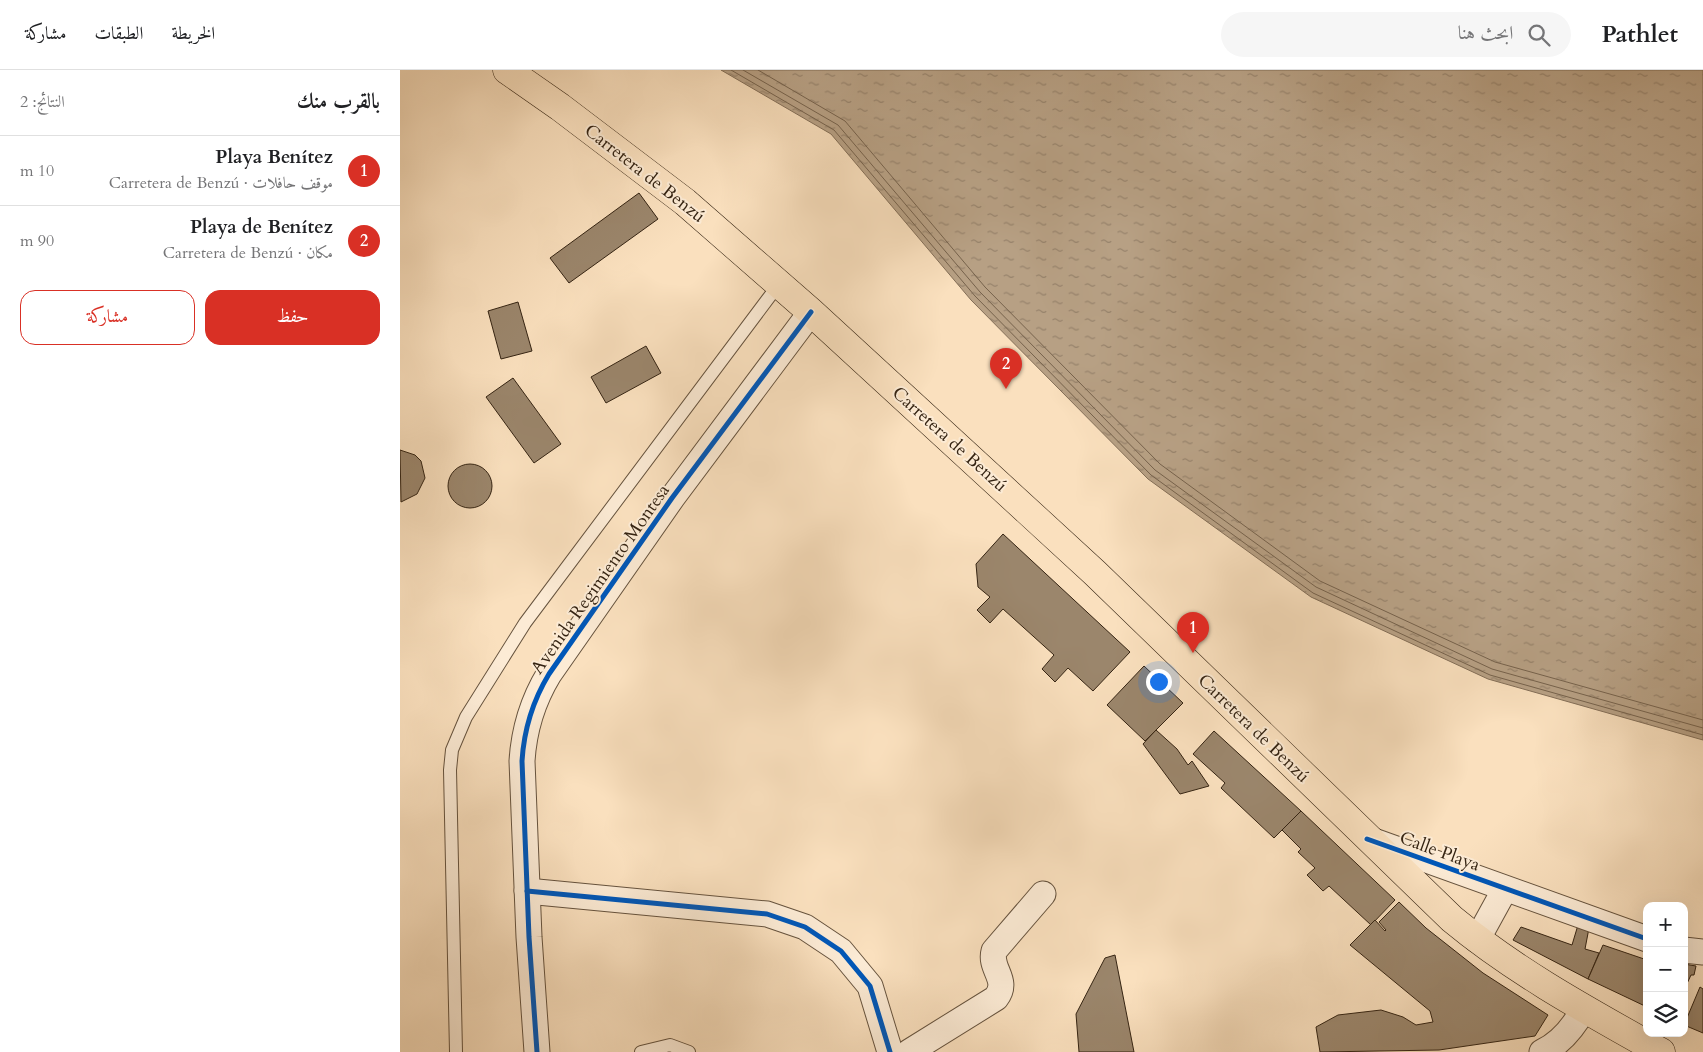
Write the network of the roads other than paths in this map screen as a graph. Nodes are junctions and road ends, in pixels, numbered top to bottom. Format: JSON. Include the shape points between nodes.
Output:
{"nodes":[{"id":1,"x":507,"y":70,"type":"edge"},
{"id":2,"x":779,"y":284,"type":"junction"},
{"id":3,"x":811,"y":312,"type":"junction"},
{"id":4,"x":1366,"y":839,"type":"junction"},
{"id":5,"x":1505,"y":889,"type":"junction"},
{"id":6,"x":528,"y":892,"type":"junction"},
{"id":7,"x":1043,"y":894,"type":"dead end"},
{"id":8,"x":1643,"y":937,"type":"edge"},
{"id":9,"x":1477,"y":940,"type":"junction"},
{"id":10,"x":1688,"y":950,"type":"edge"},
{"id":11,"x":1703,"y":952,"type":"edge"},
{"id":12,"x":1584,"y":1008,"type":"junction"},
{"id":13,"x":456,"y":1052,"type":"edge"},
{"id":14,"x":537,"y":1052,"type":"edge"},
{"id":15,"x":640,"y":1052,"type":"edge"},
{"id":16,"x":689,"y":1052,"type":"edge"},
{"id":17,"x":890,"y":1052,"type":"edge"},
{"id":18,"x":909,"y":1052,"type":"edge"},
{"id":19,"x":1542,"y":1052,"type":"edge"},
{"id":20,"x":1661,"y":1052,"type":"edge"}],
"edges":[{"from":1,"to":2,"type":"highway","name":"Carretera de Benzú","via":[[685,202]]},
{"from":2,"to":3,"type":"highway","name":"Carretera de Benzú"},
{"from":2,"to":13,"type":"lane","via":[[525,623],[466,717],[452,750]]},
{"from":3,"to":4,"type":"highway","name":"Carretera de Benzú","via":[[1095,573]]},
{"from":3,"to":6,"type":"street","name":"Avenida Regimiento Montesa","via":[[672,498],[540,689],[528,720],[522,761]]},
{"from":4,"to":5,"type":"street","name":"Calle Playa"},
{"from":4,"to":9,"type":"highway","name":"Carretera de Benzú"},
{"from":5,"to":8,"type":"street","name":"Calle Playa"},
{"from":5,"to":9,"type":"street"},
{"from":6,"to":14,"type":"street","name":"Avenida Regimiento Montesa"},
{"from":6,"to":17,"type":"street","via":[[767,914],[805,927],[841,951],[870,986]]},
{"from":7,"to":18,"type":"street","via":[[994,951],[993,962],[1002,979],[996,998]]},
{"from":9,"to":12,"type":"highway","name":"Carretera de Benzú","via":[[1535,980]]},
{"from":10,"to":11,"type":"street"},
{"from":12,"to":19,"type":"street","via":[[1569,1031]]},
{"from":12,"to":20,"type":"highway","name":"Carretera de Benzú"},
{"from":15,"to":16,"type":"lane","via":[[670,1044]]}]}
